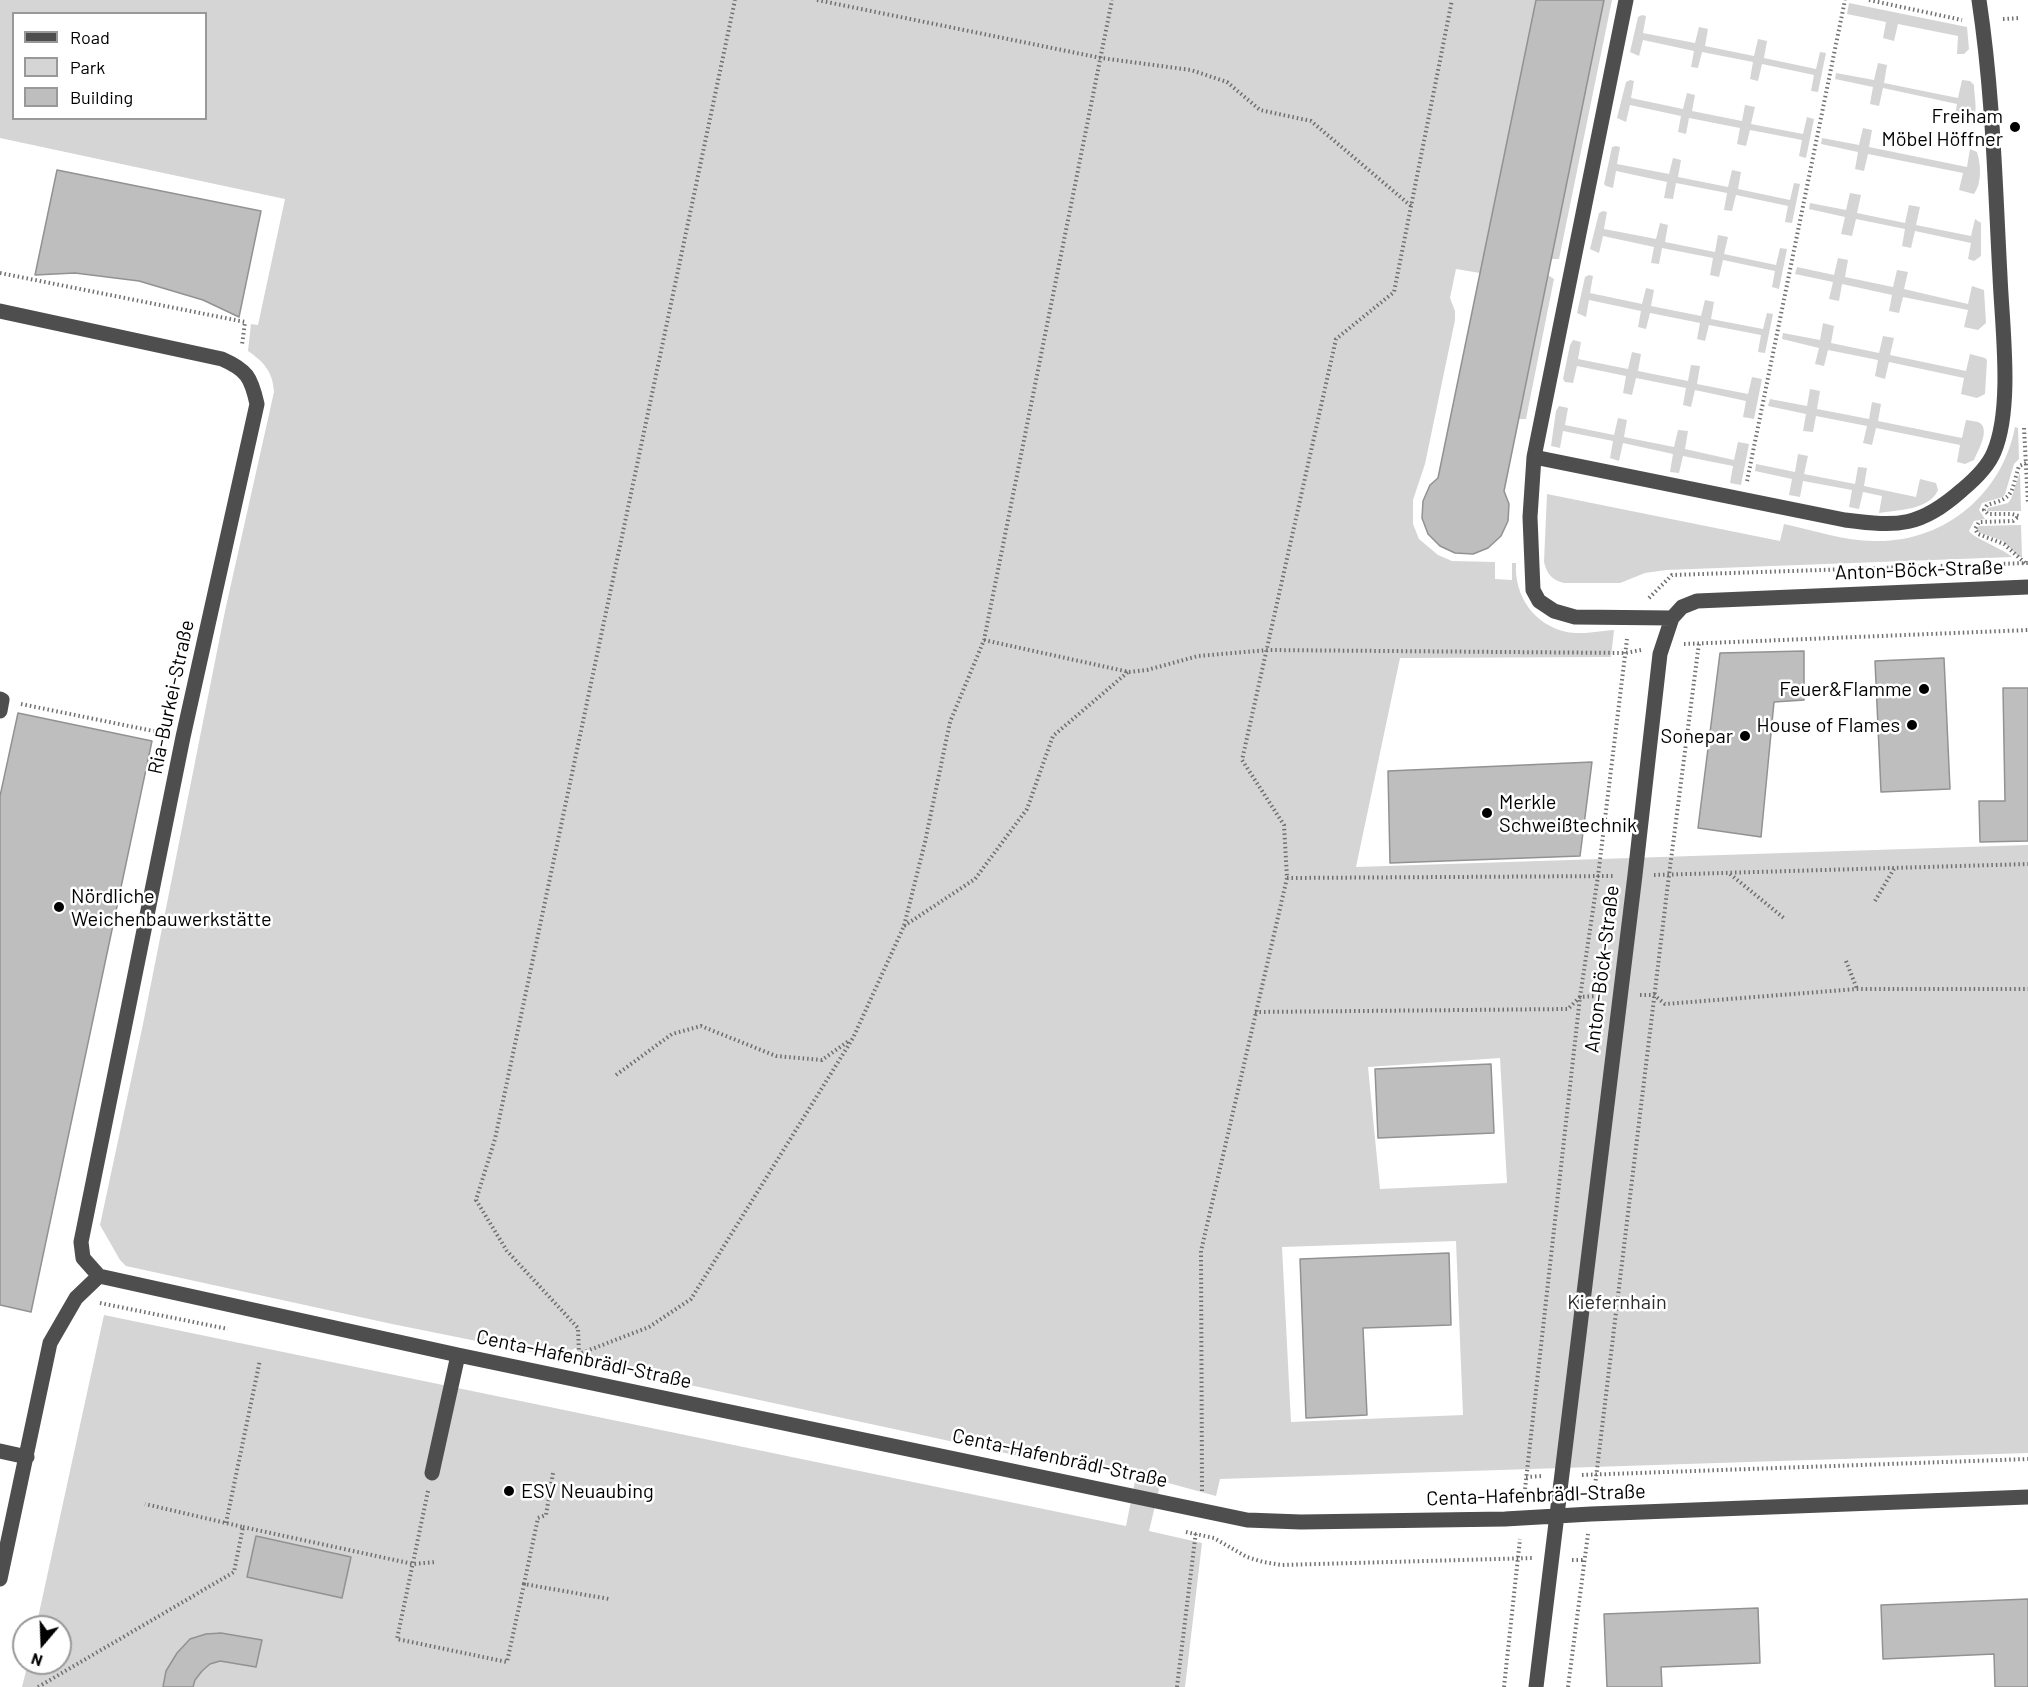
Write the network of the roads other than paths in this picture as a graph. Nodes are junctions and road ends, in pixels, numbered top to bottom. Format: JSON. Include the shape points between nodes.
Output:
{"nodes":[{"id":1,"x":1626,"y":0,"type":"edge"},
{"id":2,"x":1979,"y":0,"type":"edge"},
{"id":3,"x":0,"y":311,"type":"edge"},
{"id":4,"x":1534,"y":457,"type":"junction"},
{"id":5,"x":2028,"y":587,"type":"edge"},
{"id":6,"x":1672,"y":618,"type":"junction"},
{"id":7,"x":99,"y":1276,"type":"junction"},
{"id":8,"x":458,"y":1355,"type":"junction"},
{"id":9,"x":0,"y":1451,"type":"edge"},
{"id":10,"x":27,"y":1457,"type":"junction"},
{"id":11,"x":432,"y":1473,"type":"road end"},
{"id":12,"x":2028,"y":1497,"type":"edge"},
{"id":13,"x":1556,"y":1517,"type":"junction"},
{"id":14,"x":0,"y":1579,"type":"edge"},
{"id":15,"x":1536,"y":1687,"type":"edge"}],
"edges":[{"from":1,"to":4,"type":"street"},
{"from":2,"to":4,"type":"street","via":[[1989,72],[2004,414],[1994,453],[1976,478],[1947,504],[1920,519],[1884,525]]},
{"from":3,"to":7,"type":"street","name":"Ria-Burkei-Straße","via":[[222,359],[239,367],[253,384],[256,404],[183,737],[81,1242],[83,1258]]},
{"from":4,"to":6,"type":"street","via":[[1530,517],[1533,590],[1539,601],[1554,611],[1575,617]]},
{"from":5,"to":6,"type":"street","name":"Anton-Böck-Straße","via":[[1697,601]]},
{"from":6,"to":13,"type":"street","name":"Anton-Böck-Straße","via":[[1660,654]]},
{"from":7,"to":8,"type":"street","name":"Centa-Hafenbrädl-Straße"},
{"from":7,"to":10,"type":"street","via":[[76,1298],[50,1343]]},
{"from":8,"to":11,"type":"street"},
{"from":8,"to":13,"type":"street","name":"Centa-Hafenbrädl-Straße","via":[[1247,1520]]},
{"from":9,"to":10,"type":"street"},
{"from":10,"to":14,"type":"street"},
{"from":12,"to":13,"type":"street","name":"Centa-Hafenbrädl-Straße"},
{"from":13,"to":15,"type":"street","name":"Anton-Böck-Straße"}]}
